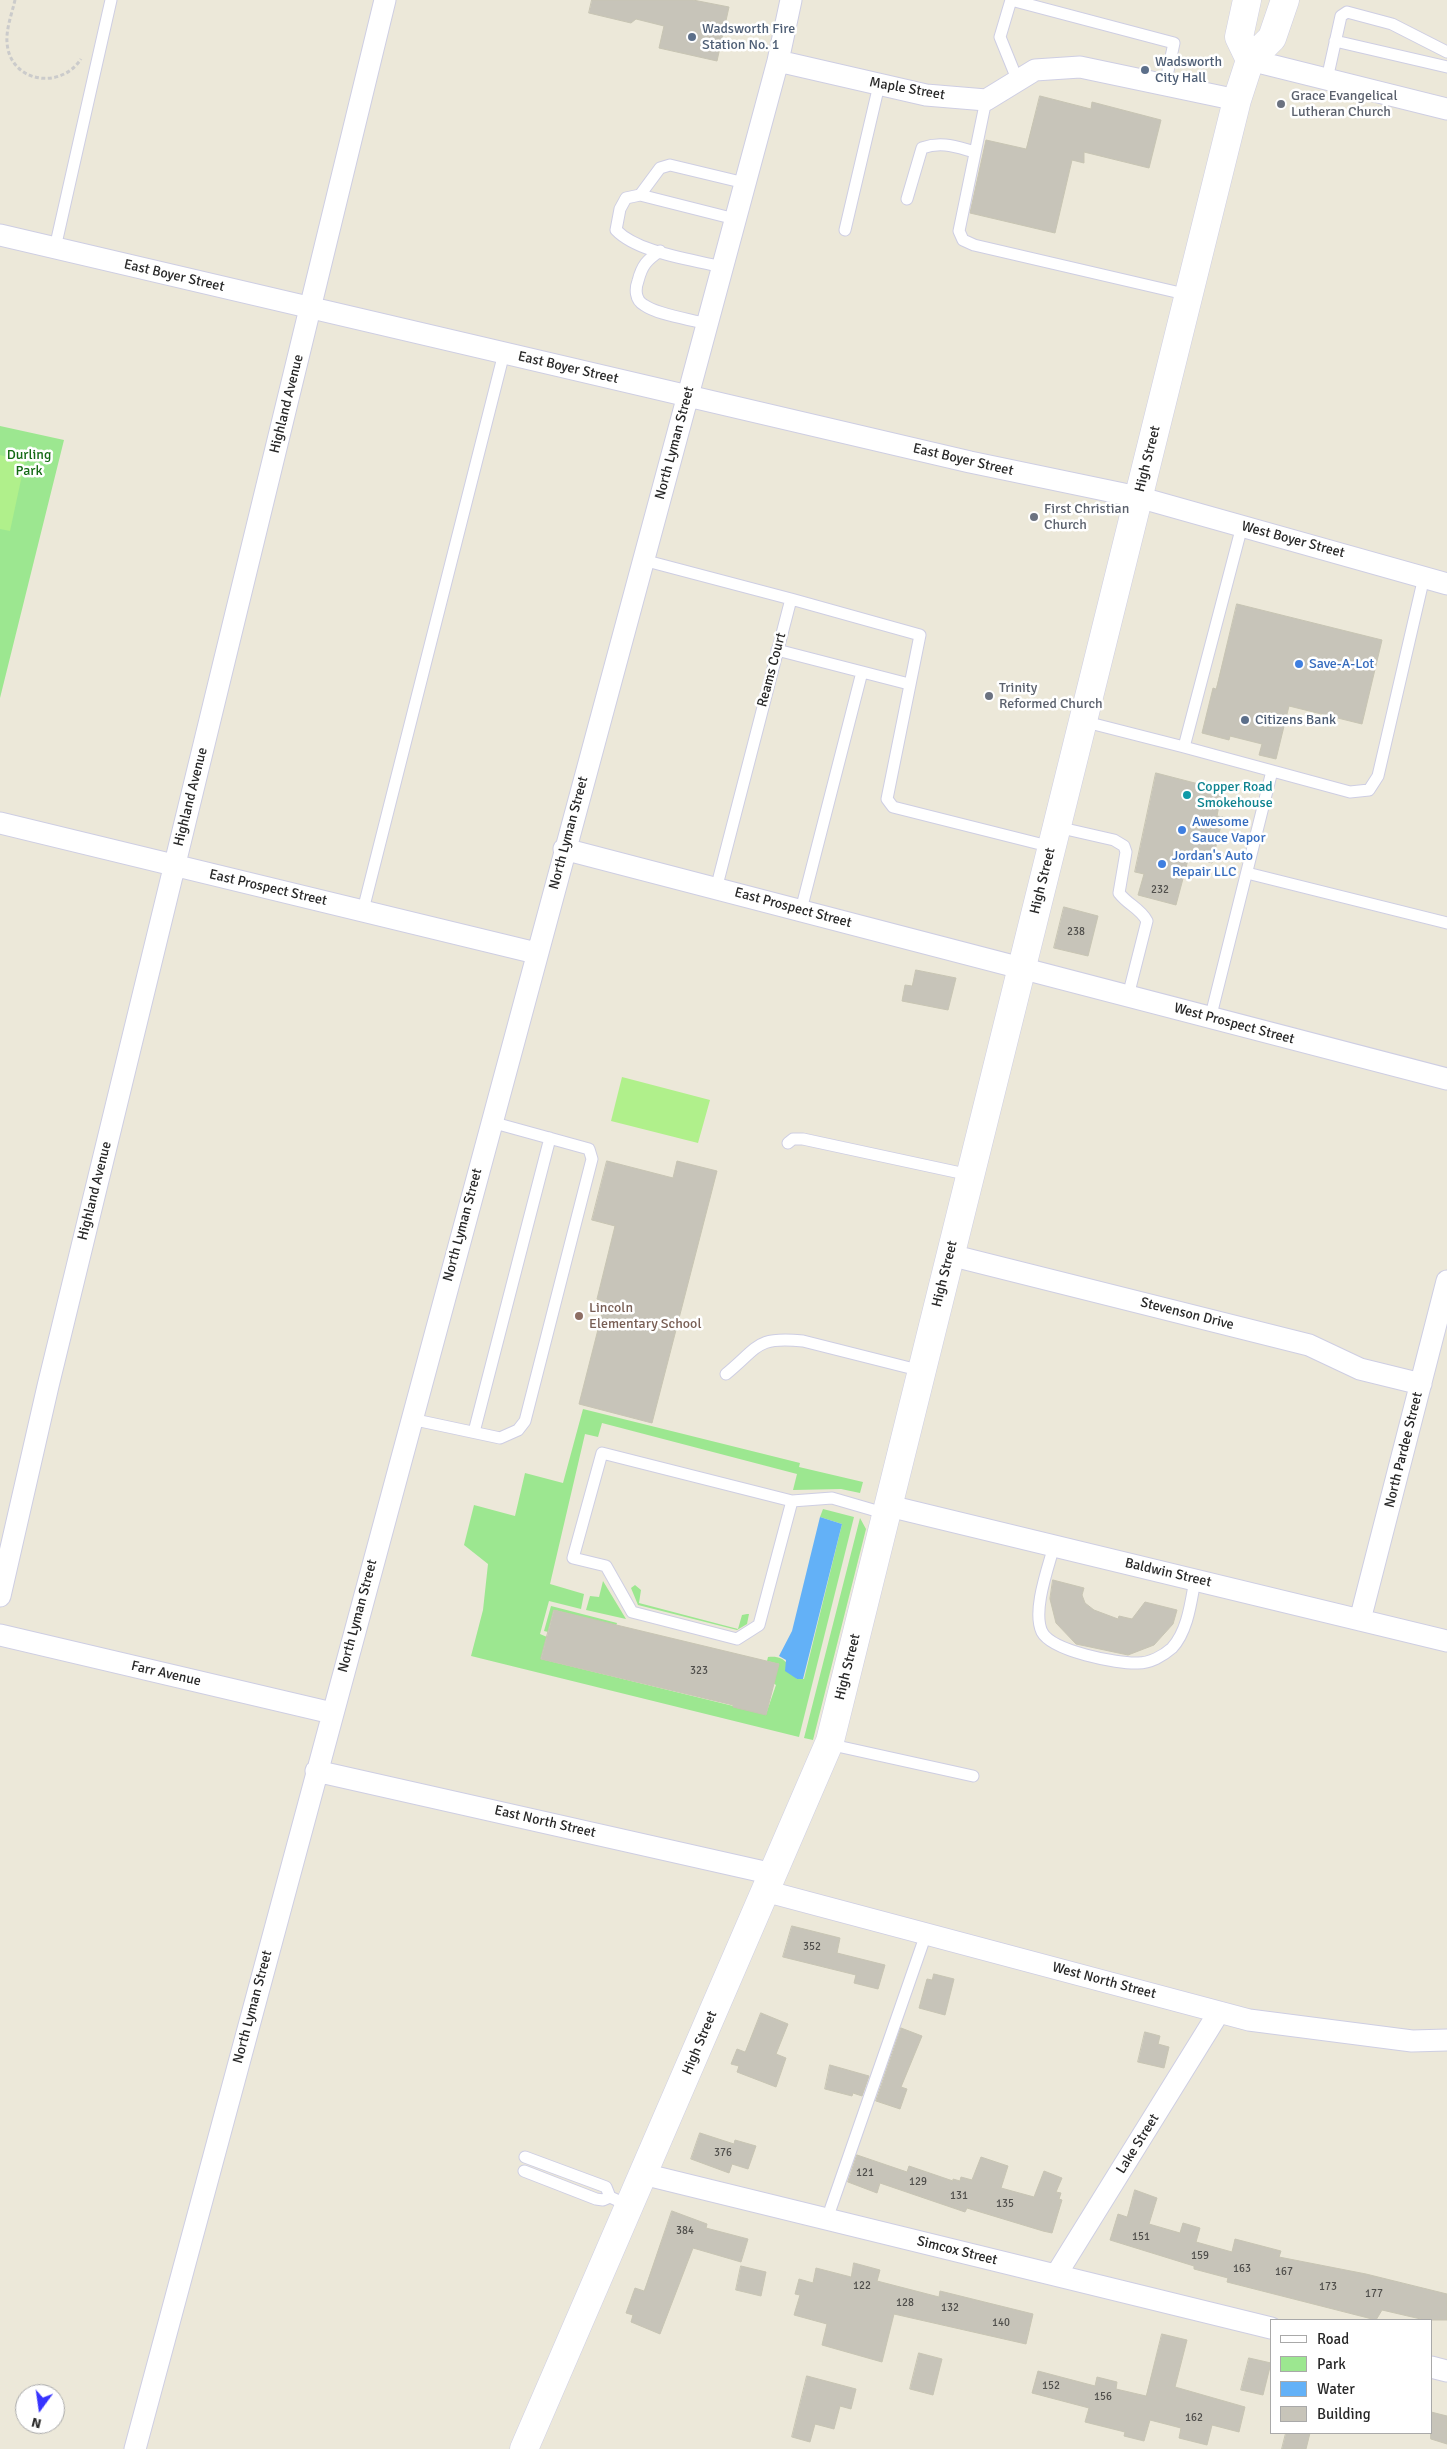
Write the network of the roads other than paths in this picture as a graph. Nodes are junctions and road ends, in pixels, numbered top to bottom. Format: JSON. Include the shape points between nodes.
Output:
{"nodes":[{"id":1,"x":111,"y":0,"type":"edge"},
{"id":2,"x":385,"y":0,"type":"edge"},
{"id":3,"x":791,"y":0,"type":"edge"},
{"id":4,"x":1011,"y":0,"type":"edge"},
{"id":5,"x":1247,"y":0,"type":"edge"},
{"id":6,"x":1285,"y":0,"type":"edge"},
{"id":7,"x":1335,"y":41,"type":"junction"},
{"id":8,"x":1447,"y":52,"type":"edge"},
{"id":9,"x":1250,"y":60,"type":"junction"},
{"id":10,"x":778,"y":61,"type":"junction"},
{"id":11,"x":1447,"y":67,"type":"edge"},
{"id":12,"x":1017,"y":79,"type":"junction"},
{"id":13,"x":1327,"y":79,"type":"junction"},
{"id":14,"x":879,"y":84,"type":"junction"},
{"id":15,"x":1165,"y":85,"type":"junction"},
{"id":16,"x":986,"y":100,"type":"junction"},
{"id":17,"x":1237,"y":100,"type":"junction"},
{"id":18,"x":1447,"y":109,"type":"edge"},
{"id":19,"x":975,"y":152,"type":"junction"},
{"id":20,"x":745,"y":183,"type":"junction"},
{"id":21,"x":640,"y":195,"type":"junction"},
{"id":22,"x":907,"y":199,"type":"dead end"},
{"id":23,"x":736,"y":219,"type":"junction"},
{"id":24,"x":845,"y":230,"type":"dead end"},
{"id":25,"x":0,"y":235,"type":"edge"},
{"id":26,"x":55,"y":248,"type":"junction"},
{"id":27,"x":660,"y":252,"type":"junction"},
{"id":28,"x":722,"y":267,"type":"junction"},
{"id":29,"x":1190,"y":295,"type":"junction"},
{"id":30,"x":310,"y":308,"type":"junction"},
{"id":31,"x":707,"y":324,"type":"junction"},
{"id":32,"x":504,"y":353,"type":"junction"},
{"id":33,"x":688,"y":396,"type":"junction"},
{"id":34,"x":1138,"y":497,"type":"junction"},
{"id":35,"x":1242,"y":526,"type":"junction"},
{"id":36,"x":643,"y":560,"type":"junction"},
{"id":37,"x":1424,"y":577,"type":"junction"},
{"id":38,"x":1447,"y":584,"type":"edge"},
{"id":39,"x":790,"y":599,"type":"junction"},
{"id":40,"x":777,"y":650,"type":"junction"},
{"id":41,"x":862,"y":672,"type":"junction"},
{"id":42,"x":909,"y":684,"type":"junction"},
{"id":43,"x":1082,"y":722,"type":"junction"},
{"id":44,"x":1184,"y":747,"type":"junction"},
{"id":45,"x":1272,"y":771,"type":"junction"},
{"id":46,"x":0,"y":823,"type":"edge"},
{"id":47,"x":1054,"y":837,"type":"junction"},
{"id":48,"x":564,"y":849,"type":"junction"},
{"id":49,"x":174,"y":865,"type":"junction"},
{"id":50,"x":1247,"y":873,"type":"junction"},
{"id":51,"x":716,"y":889,"type":"junction"},
{"id":52,"x":363,"y":910,"type":"junction"},
{"id":53,"x":801,"y":910,"type":"junction"},
{"id":54,"x":1447,"y":924,"type":"edge"},
{"id":55,"x":536,"y":952,"type":"junction"},
{"id":56,"x":1020,"y":969,"type":"junction"},
{"id":57,"x":1128,"y":996,"type":"junction"},
{"id":58,"x":1210,"y":1019,"type":"junction"},
{"id":59,"x":1447,"y":1079,"type":"edge"},
{"id":60,"x":491,"y":1122,"type":"junction"},
{"id":61,"x":550,"y":1138,"type":"junction"},
{"id":62,"x":788,"y":1143,"type":"dead end"},
{"id":63,"x":970,"y":1175,"type":"junction"},
{"id":64,"x":950,"y":1255,"type":"junction"},
{"id":65,"x":1447,"y":1281,"type":"edge"},
{"id":66,"x":922,"y":1371,"type":"junction"},
{"id":67,"x":726,"y":1374,"type":"dead end"},
{"id":68,"x":1421,"y":1384,"type":"junction"},
{"id":69,"x":411,"y":1420,"type":"junction"},
{"id":70,"x":474,"y":1432,"type":"junction"},
{"id":71,"x":792,"y":1501,"type":"junction"},
{"id":72,"x":888,"y":1510,"type":"junction"},
{"id":73,"x":1054,"y":1546,"type":"junction"},
{"id":74,"x":1195,"y":1580,"type":"junction"},
{"id":75,"x":0,"y":1596,"type":"edge"},
{"id":76,"x":1360,"y":1620,"type":"junction"},
{"id":77,"x":0,"y":1635,"type":"edge"},
{"id":78,"x":1447,"y":1641,"type":"edge"},
{"id":79,"x":332,"y":1713,"type":"junction"},
{"id":80,"x":828,"y":1744,"type":"junction"},
{"id":81,"x":316,"y":1771,"type":"junction"},
{"id":82,"x":973,"y":1776,"type":"dead end"},
{"id":83,"x":769,"y":1882,"type":"junction"},
{"id":84,"x":926,"y":1934,"type":"junction"},
{"id":85,"x":1219,"y":2012,"type":"junction"},
{"id":86,"x":1447,"y":2040,"type":"edge"},
{"id":87,"x":525,"y":2157,"type":"dead end"},
{"id":88,"x":524,"y":2171,"type":"dead end"},
{"id":89,"x":643,"y":2174,"type":"junction"},
{"id":90,"x":620,"y":2202,"type":"junction"},
{"id":91,"x":827,"y":2219,"type":"junction"},
{"id":92,"x":1056,"y":2275,"type":"junction"},
{"id":93,"x":1270,"y":2328,"type":"edge"},
{"id":94,"x":1432,"y":2367,"type":"edge"},
{"id":95,"x":1447,"y":2371,"type":"edge"},
{"id":96,"x":135,"y":2449,"type":"edge"},
{"id":97,"x":524,"y":2449,"type":"edge"}],
"edges":[{"from":1,"to":26,"type":"lane"},
{"from":2,"to":30,"type":"street","name":"Highland Avenue"},
{"from":3,"to":10,"type":"street","name":"North Lyman Street"},
{"from":4,"to":12,"type":"lane","via":[[1000,38]]},
{"from":4,"to":15,"type":"lane","via":[[1174,43]]},
{"from":5,"to":9,"type":"main road","via":[[1239,37]]},
{"from":6,"to":9,"type":"main road","name":"High Street","via":[[1272,38]]},
{"from":7,"to":8,"type":"lane","via":[[1341,16],[1347,12],[1392,24]]},
{"from":7,"to":11,"type":"lane"},
{"from":7,"to":13,"type":"lane"},
{"from":9,"to":13,"type":"street"},
{"from":9,"to":17,"type":"main road","name":"High Street"},
{"from":10,"to":14,"type":"street","name":"Maple Street"},
{"from":10,"to":20,"type":"street","name":"North Lyman Street"},
{"from":12,"to":15,"type":"street","via":[[1035,70],[1080,67]]},
{"from":12,"to":16,"type":"street"},
{"from":13,"to":18,"type":"street"},
{"from":14,"to":16,"type":"street","name":"Maple Street","via":[[926,95]]},
{"from":14,"to":24,"type":"lane"},
{"from":15,"to":17,"type":"street"},
{"from":16,"to":19,"type":"lane"},
{"from":17,"to":29,"type":"main road","name":"High Street"},
{"from":19,"to":22,"type":"lane","via":[[936,143],[922,148]]},
{"from":19,"to":29,"type":"lane","via":[[959,230],[963,240]]},
{"from":20,"to":21,"type":"lane","via":[[670,165],[660,168]]},
{"from":20,"to":23,"type":"street","name":"North Lyman Street"},
{"from":21,"to":23,"type":"lane"},
{"from":21,"to":27,"type":"lane","via":[[626,198],[616,230],[624,238]]},
{"from":23,"to":28,"type":"street","name":"North Lyman Street"},
{"from":25,"to":26,"type":"street","name":"East Boyer Street"},
{"from":26,"to":30,"type":"street","name":"East Boyer Street"},
{"from":27,"to":28,"type":"lane"},
{"from":27,"to":31,"type":"lane","via":[[646,260],[641,269],[637,296],[643,305],[655,310]]},
{"from":28,"to":31,"type":"street","name":"North Lyman Street"},
{"from":29,"to":34,"type":"main road","name":"High Street"},
{"from":30,"to":32,"type":"street","name":"East Boyer Street"},
{"from":30,"to":49,"type":"street","name":"Highland Avenue"},
{"from":31,"to":33,"type":"street","name":"North Lyman Street"},
{"from":32,"to":33,"type":"street","name":"East Boyer Street"},
{"from":32,"to":52,"type":"lane"},
{"from":33,"to":34,"type":"street","name":"East Boyer Street","via":[[970,462]]},
{"from":33,"to":36,"type":"street","name":"North Lyman Street"},
{"from":34,"to":35,"type":"street","name":"West Boyer Street"},
{"from":34,"to":43,"type":"main road","name":"High Street"},
{"from":35,"to":37,"type":"street","name":"West Boyer Street"},
{"from":35,"to":44,"type":"lane"},
{"from":36,"to":39,"type":"lane"},
{"from":36,"to":48,"type":"street","name":"North Lyman Street"},
{"from":37,"to":38,"type":"street","name":"West Boyer Street"},
{"from":37,"to":45,"type":"lane","via":[[1378,776],[1369,790],[1350,792]]},
{"from":39,"to":40,"type":"lane","name":"Reams Court"},
{"from":39,"to":42,"type":"lane","via":[[920,635]]},
{"from":40,"to":41,"type":"lane"},
{"from":40,"to":51,"type":"lane","name":"Reams Court"},
{"from":41,"to":42,"type":"lane"},
{"from":41,"to":53,"type":"lane"},
{"from":42,"to":47,"type":"lane","via":[[887,799],[893,807]]},
{"from":43,"to":44,"type":"lane"},
{"from":43,"to":47,"type":"main road","name":"High Street"},
{"from":44,"to":45,"type":"lane"},
{"from":45,"to":50,"type":"lane"},
{"from":46,"to":49,"type":"street","name":"East Prospect Street"},
{"from":47,"to":56,"type":"main road","name":"High Street"},
{"from":47,"to":57,"type":"lane","via":[[1114,840],[1124,846],[1126,852],[1119,893],[1142,911],[1147,921]]},
{"from":48,"to":51,"type":"street","name":"East Prospect Street"},
{"from":48,"to":55,"type":"street","name":"North Lyman Street"},
{"from":49,"to":52,"type":"street","name":"East Prospect Street"},
{"from":49,"to":75,"type":"street","name":"Highland Avenue"},
{"from":50,"to":54,"type":"lane"},
{"from":50,"to":58,"type":"lane"},
{"from":51,"to":53,"type":"street","name":"East Prospect Street"},
{"from":52,"to":55,"type":"street","name":"East Prospect Street"},
{"from":53,"to":56,"type":"street","name":"East Prospect Street"},
{"from":55,"to":60,"type":"street","name":"North Lyman Street"},
{"from":56,"to":57,"type":"street","name":"West Prospect Street"},
{"from":56,"to":63,"type":"main road","name":"High Street"},
{"from":57,"to":58,"type":"street","name":"West Prospect Street"},
{"from":58,"to":59,"type":"street","name":"West Prospect Street"},
{"from":60,"to":61,"type":"lane"},
{"from":60,"to":69,"type":"street","name":"North Lyman Street"},
{"from":61,"to":70,"type":"lane"},
{"from":61,"to":70,"type":"lane","via":[[589,1149],[592,1159],[526,1421],[518,1430],[500,1438]]},
{"from":62,"to":63,"type":"lane","via":[[803,1139]]},
{"from":63,"to":64,"type":"main road","name":"High Street"},
{"from":64,"to":66,"type":"main road","name":"High Street"},
{"from":64,"to":68,"type":"street","name":"Stevenson Drive","via":[[1309,1345],[1360,1369]]},
{"from":65,"to":68,"type":"street","name":"North Pardee Street"},
{"from":66,"to":67,"type":"lane","via":[[789,1339],[765,1342],[752,1348]]},
{"from":66,"to":72,"type":"main road","name":"High Street"},
{"from":68,"to":76,"type":"street","name":"North Pardee Street"},
{"from":69,"to":70,"type":"lane"},
{"from":69,"to":79,"type":"street","name":"North Lyman Street"},
{"from":71,"to":71,"type":"lane","via":[[602,1453],[573,1558],[606,1566],[632,1612],[737,1639],[759,1625]]},
{"from":71,"to":72,"type":"lane","via":[[832,1498]]},
{"from":72,"to":73,"type":"street","name":"Baldwin Street"},
{"from":72,"to":80,"type":"main road","name":"High Street"},
{"from":73,"to":74,"type":"street","name":"Baldwin Street"},
{"from":73,"to":74,"type":"lane","via":[[1041,1597],[1039,1619],[1043,1633],[1055,1644],[1112,1661],[1139,1664],[1158,1658],[1173,1647],[1183,1630]]},
{"from":74,"to":76,"type":"street","name":"Baldwin Street"},
{"from":76,"to":78,"type":"street","name":"Baldwin Street"},
{"from":77,"to":79,"type":"street","name":"Farr Avenue"},
{"from":79,"to":81,"type":"street","name":"North Lyman Street"},
{"from":80,"to":82,"type":"lane"},
{"from":80,"to":83,"type":"main road","name":"High Street"},
{"from":81,"to":83,"type":"street","name":"East North Street"},
{"from":81,"to":96,"type":"street","name":"North Lyman Street"},
{"from":83,"to":84,"type":"street","name":"West North Street"},
{"from":83,"to":89,"type":"main road","name":"High Street"},
{"from":84,"to":85,"type":"street","name":"West North Street"},
{"from":84,"to":91,"type":"lane"},
{"from":85,"to":86,"type":"street","name":"West North Street","via":[[1249,2020],[1412,2041]]},
{"from":85,"to":92,"type":"street","name":"Lake Street"},
{"from":87,"to":90,"type":"lane","via":[[606,2187]]},
{"from":88,"to":90,"type":"lane","via":[[596,2199]]},
{"from":89,"to":90,"type":"main road","name":"High Street"},
{"from":89,"to":91,"type":"street","name":"Simcox Street"},
{"from":90,"to":97,"type":"main road","name":"High Street"},
{"from":91,"to":92,"type":"street","name":"Simcox Street"},
{"from":92,"to":93,"type":"street","name":"Simcox Street"},
{"from":94,"to":95,"type":"street"}]}
